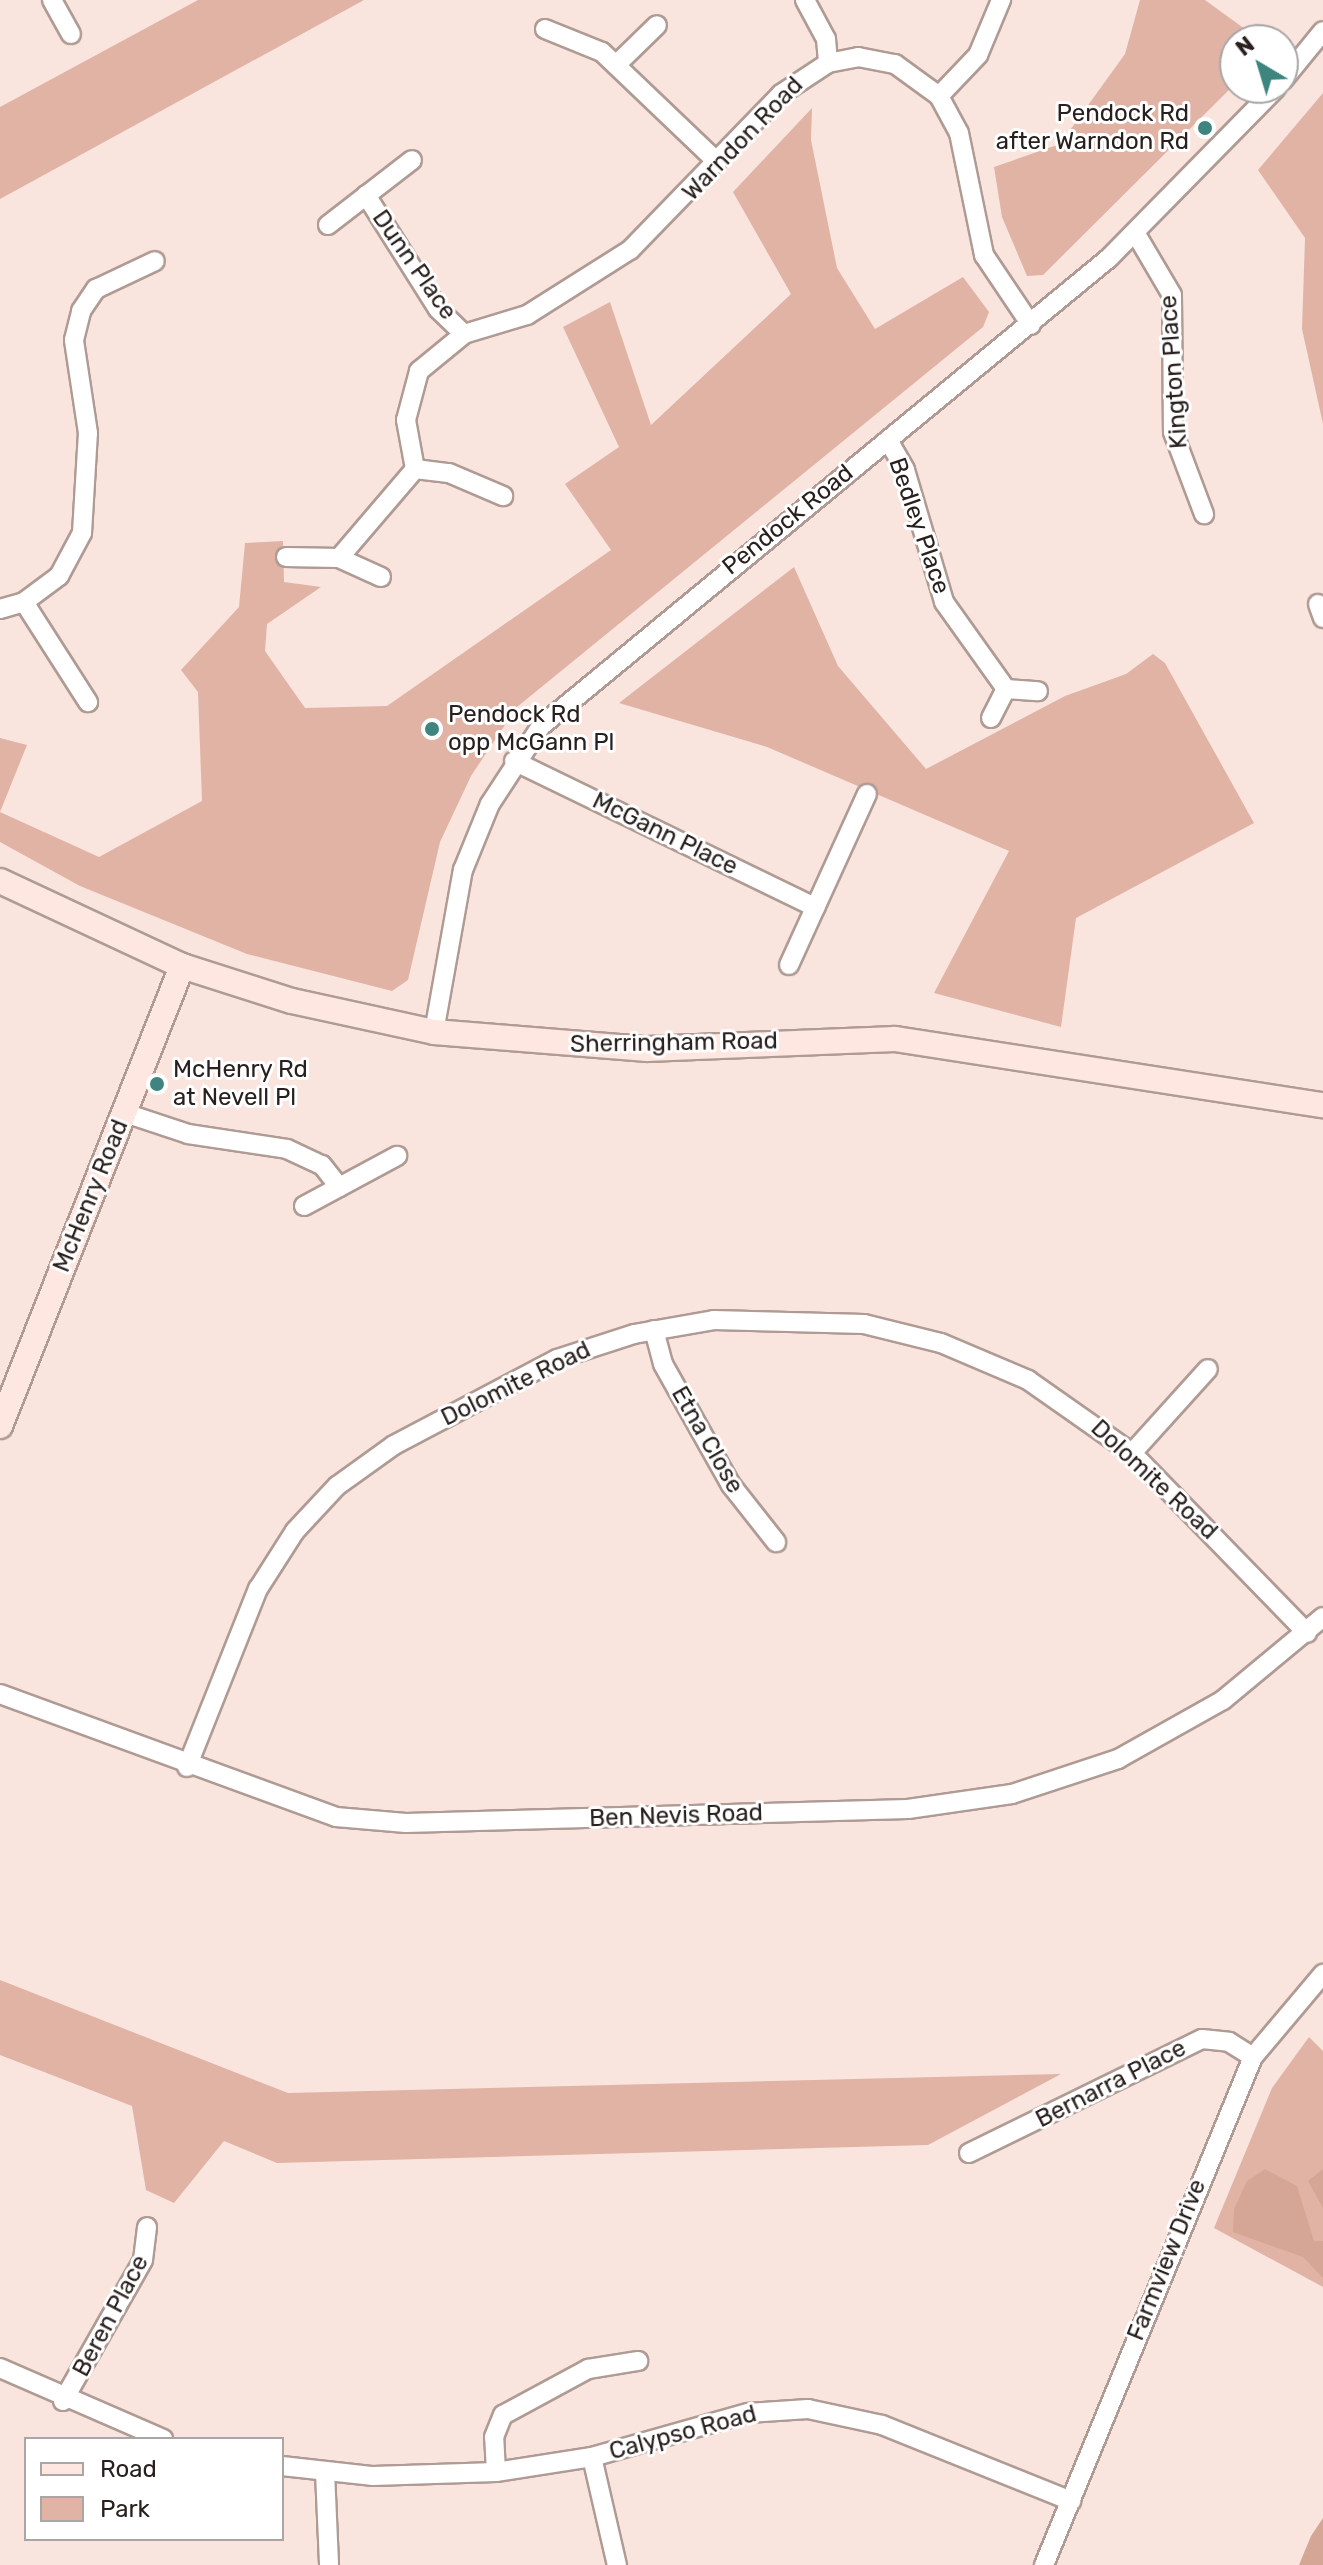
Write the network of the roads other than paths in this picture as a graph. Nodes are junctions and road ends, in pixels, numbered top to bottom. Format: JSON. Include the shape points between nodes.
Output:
{"nodes":[{"id":1,"x":52,"y":0,"type":"edge"},
{"id":2,"x":805,"y":0,"type":"edge"},
{"id":3,"x":1001,"y":0,"type":"edge"},
{"id":4,"x":657,"y":25,"type":"dead end"},
{"id":5,"x":545,"y":29,"type":"dead end"},
{"id":6,"x":1323,"y":31,"type":"edge"},
{"id":7,"x":71,"y":34,"type":"dead end"},
{"id":8,"x":1299,"y":60,"type":"edge"},
{"id":9,"x":828,"y":63,"type":"junction"},
{"id":10,"x":616,"y":65,"type":"junction"},
{"id":11,"x":939,"y":96,"type":"junction"},
{"id":12,"x":1261,"y":104,"type":"edge"},
{"id":13,"x":412,"y":160,"type":"dead end"},
{"id":14,"x":717,"y":162,"type":"junction"},
{"id":15,"x":366,"y":195,"type":"junction"},
{"id":16,"x":328,"y":225,"type":"dead end"},
{"id":17,"x":1136,"y":234,"type":"junction"},
{"id":18,"x":155,"y":261,"type":"dead end"},
{"id":19,"x":1031,"y":325,"type":"junction"},
{"id":20,"x":464,"y":334,"type":"junction"},
{"id":21,"x":888,"y":440,"type":"junction"},
{"id":22,"x":415,"y":469,"type":"junction"},
{"id":23,"x":503,"y":496,"type":"dead end"},
{"id":24,"x":1204,"y":514,"type":"dead end"},
{"id":25,"x":286,"y":557,"type":"dead end"},
{"id":26,"x":339,"y":558,"type":"junction"},
{"id":27,"x":381,"y":577,"type":"dead end"},
{"id":28,"x":24,"y":602,"type":"junction"},
{"id":29,"x":0,"y":609,"type":"edge"},
{"id":30,"x":1006,"y":689,"type":"junction"},
{"id":31,"x":1038,"y":691,"type":"dead end"},
{"id":32,"x":88,"y":702,"type":"dead end"},
{"id":33,"x":991,"y":718,"type":"dead end"},
{"id":34,"x":514,"y":761,"type":"junction"},
{"id":35,"x":867,"y":794,"type":"dead end"},
{"id":36,"x":0,"y":881,"type":"edge"},
{"id":37,"x":815,"y":907,"type":"junction"},
{"id":38,"x":789,"y":965,"type":"dead end"},
{"id":39,"x":182,"y":966,"type":"junction"},
{"id":40,"x":434,"y":1032,"type":"junction"},
{"id":41,"x":1323,"y":1105,"type":"edge"},
{"id":42,"x":125,"y":1113,"type":"junction"},
{"id":43,"x":397,"y":1156,"type":"dead end"},
{"id":44,"x":339,"y":1187,"type":"junction"},
{"id":45,"x":304,"y":1206,"type":"dead end"},
{"id":46,"x":654,"y":1330,"type":"junction"},
{"id":47,"x":1208,"y":1369,"type":"dead end"},
{"id":48,"x":0,"y":1426,"type":"edge"},
{"id":49,"x":1132,"y":1453,"type":"junction"},
{"id":50,"x":776,"y":1542,"type":"dead end"},
{"id":51,"x":1323,"y":1617,"type":"edge"},
{"id":52,"x":1307,"y":1633,"type":"junction"},
{"id":53,"x":0,"y":1694,"type":"edge"},
{"id":54,"x":187,"y":1767,"type":"junction"},
{"id":55,"x":1323,"y":1974,"type":"edge"},
{"id":56,"x":1253,"y":2057,"type":"junction"},
{"id":57,"x":969,"y":2153,"type":"dead end"},
{"id":58,"x":147,"y":2227,"type":"dead end"},
{"id":59,"x":638,"y":2361,"type":"dead end"},
{"id":60,"x":0,"y":2368,"type":"edge"},
{"id":61,"x":63,"y":2401,"type":"junction"},
{"id":62,"x":158,"y":2437,"type":"edge"},
{"id":63,"x":592,"y":2457,"type":"junction"},
{"id":64,"x":284,"y":2466,"type":"edge"},
{"id":65,"x":325,"y":2472,"type":"junction"},
{"id":66,"x":496,"y":2472,"type":"junction"},
{"id":67,"x":1071,"y":2501,"type":"junction"},
{"id":68,"x":329,"y":2565,"type":"edge"},
{"id":69,"x":617,"y":2565,"type":"edge"},
{"id":70,"x":1044,"y":2565,"type":"edge"}],
"edges":[{"from":1,"to":7,"type":"street"},
{"from":2,"to":9,"type":"street","via":[[826,39]]},
{"from":3,"to":11,"type":"street","via":[[978,55]]},
{"from":4,"to":10,"type":"street"},
{"from":5,"to":10,"type":"street","via":[[596,48]]},
{"from":6,"to":8,"type":"street"},
{"from":9,"to":11,"type":"street","name":"Warndon Road","via":[[858,57],[895,64]]},
{"from":9,"to":14,"type":"street","name":"Warndon Road","via":[[792,84]]},
{"from":10,"to":14,"type":"street"},
{"from":11,"to":19,"type":"street","name":"Warndon Road","via":[[959,133],[984,255]]},
{"from":12,"to":17,"type":"street","name":"Pendock Road"},
{"from":13,"to":15,"type":"street","name":"Dunn Place"},
{"from":14,"to":20,"type":"street","name":"Warndon Road","via":[[665,220],[610,264],[527,315]]},
{"from":15,"to":16,"type":"street","name":"Dunn Place"},
{"from":15,"to":20,"type":"street","name":"Dunn Place","via":[[438,309]]},
{"from":17,"to":19,"type":"street","name":"Pendock Road"},
{"from":17,"to":24,"type":"street","name":"Kington Place","via":[[1172,295],[1173,432]]},
{"from":18,"to":28,"type":"street","via":[[96,289],[81,311],[74,340],[88,433],[82,533],[59,576]]},
{"from":19,"to":21,"type":"street","name":"Pendock Road"},
{"from":20,"to":22,"type":"street","via":[[419,371],[406,420]]},
{"from":21,"to":30,"type":"street","name":"Bedley Place","via":[[905,470],[944,602]]},
{"from":21,"to":34,"type":"street","name":"Pendock Road","via":[[577,690]]},
{"from":22,"to":23,"type":"street","via":[[449,473]]},
{"from":22,"to":26,"type":"street"},
{"from":25,"to":26,"type":"street"},
{"from":26,"to":27,"type":"street"},
{"from":28,"to":29,"type":"street"},
{"from":28,"to":32,"type":"street"},
{"from":30,"to":31,"type":"street"},
{"from":30,"to":33,"type":"street"},
{"from":34,"to":37,"type":"street","name":"McGann Place"},
{"from":34,"to":40,"type":"street","name":"Pendock Road","via":[[463,870]]},
{"from":35,"to":37,"type":"street"},
{"from":36,"to":39,"type":"street","name":"Sherringham Road"},
{"from":37,"to":38,"type":"street"},
{"from":39,"to":40,"type":"street","name":"Sherringham Road","via":[[292,1001]]},
{"from":39,"to":42,"type":"street","name":"McHenry Road"},
{"from":40,"to":41,"type":"street","name":"Sherringham Road","via":[[647,1049],[895,1039]]},
{"from":42,"to":44,"type":"street","via":[[188,1134],[287,1149],[322,1165]]},
{"from":42,"to":48,"type":"street","name":"McHenry Road"},
{"from":43,"to":44,"type":"street"},
{"from":44,"to":45,"type":"street"},
{"from":46,"to":49,"type":"street","name":"Dolomite Road","via":[[784,1317],[915,1335],[1046,1390]]},
{"from":46,"to":50,"type":"street","name":"Etna Close","via":[[663,1364],[731,1485]]},
{"from":46,"to":54,"type":"street","name":"Dolomite Road","via":[[526,1374],[394,1445],[337,1486],[295,1531],[258,1589]]},
{"from":47,"to":49,"type":"street"},
{"from":49,"to":52,"type":"street","name":"Dolomite Road"},
{"from":51,"to":52,"type":"street","name":"Ben Nevis Road"},
{"from":52,"to":54,"type":"street","name":"Ben Nevis Road","via":[[1257,1676],[1152,1743],[1044,1785],[945,1805],[385,1823],[299,1808]]},
{"from":53,"to":54,"type":"street","name":"Ben Nevis Road"},
{"from":55,"to":56,"type":"street","name":"Farmview Drive"},
{"from":56,"to":57,"type":"street","name":"Bernarra Place","via":[[1229,2042],[1202,2039]]},
{"from":56,"to":67,"type":"street","name":"Farmview Drive"},
{"from":58,"to":61,"type":"street","name":"Beren Place","via":[[143,2260]]},
{"from":59,"to":66,"type":"street","via":[[588,2369],[503,2415],[494,2437]]},
{"from":60,"to":61,"type":"street"},
{"from":61,"to":62,"type":"street"},
{"from":63,"to":66,"type":"street","name":"Calypso Road"},
{"from":63,"to":67,"type":"street","name":"Calypso Road","via":[[748,2413],[808,2409],[882,2425]]},
{"from":63,"to":69,"type":"street"},
{"from":64,"to":65,"type":"street","name":"Calypso Road"},
{"from":65,"to":66,"type":"street","name":"Calypso Road"},
{"from":65,"to":68,"type":"street"},
{"from":67,"to":70,"type":"street","name":"Farmview Drive"}]}
